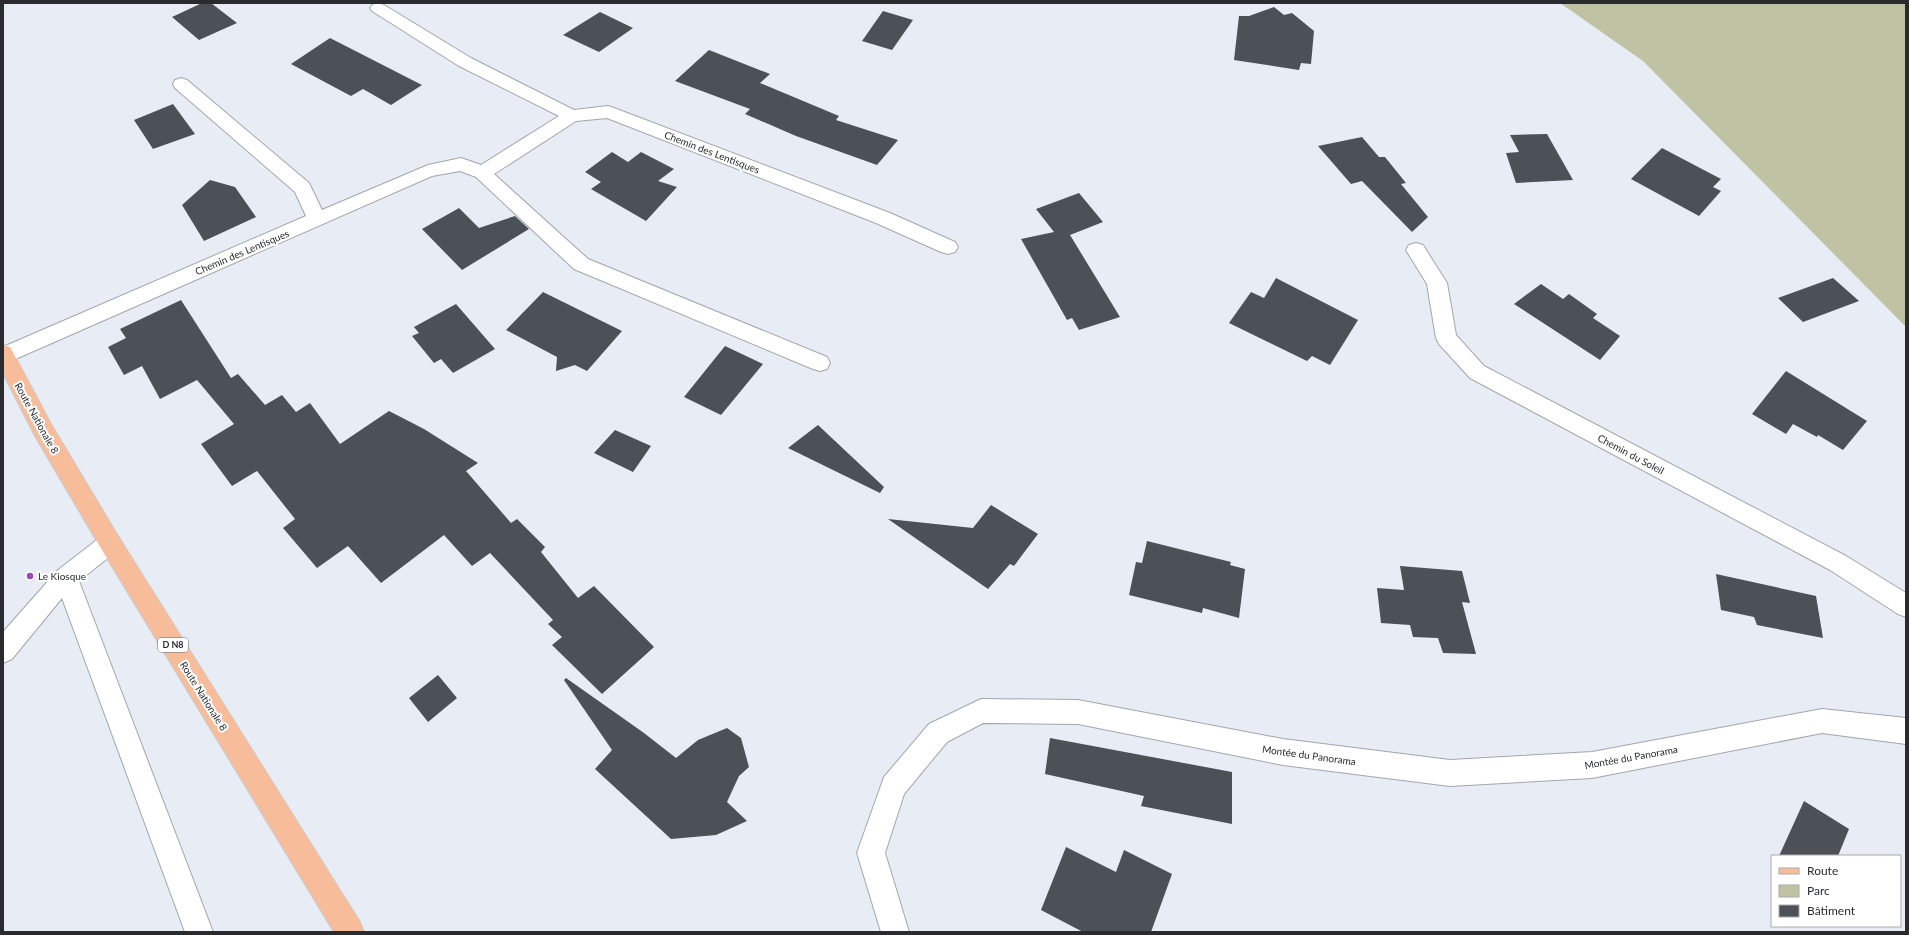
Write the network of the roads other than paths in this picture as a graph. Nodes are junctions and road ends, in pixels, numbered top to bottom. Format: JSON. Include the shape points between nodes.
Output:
{"nodes":[{"id":1,"x":378,"y":8,"type":"dead end"},
{"id":2,"x":181,"y":84,"type":"dead end"},
{"id":3,"x":572,"y":116,"type":"junction"},
{"id":4,"x":482,"y":173,"type":"junction"},
{"id":5,"x":317,"y":220,"type":"junction"},
{"id":6,"x":948,"y":247,"type":"dead end"},
{"id":7,"x":1416,"y":250,"type":"dead end"},
{"id":8,"x":3,"y":354,"type":"edge"},
{"id":9,"x":820,"y":362,"type":"dead end"},
{"id":10,"x":110,"y":543,"type":"junction"},
{"id":11,"x":66,"y":577,"type":"junction"},
{"id":12,"x":1906,"y":606,"type":"edge"},
{"id":13,"x":3,"y":651,"type":"edge"},
{"id":14,"x":1906,"y":731,"type":"edge"},
{"id":15,"x":199,"y":932,"type":"edge"},
{"id":16,"x":350,"y":932,"type":"edge"},
{"id":17,"x":895,"y":932,"type":"edge"}],
"edges":[{"from":1,"to":3,"type":"street","via":[[465,62]]},
{"from":2,"to":5,"type":"street","via":[[303,188]]},
{"from":3,"to":4,"type":"street","name":"Chemin des Lentisques"},
{"from":3,"to":6,"type":"street","name":"Chemin des Lentisques","via":[[608,112],[883,218]]},
{"from":4,"to":5,"type":"street","name":"Chemin des Lentisques","via":[[461,164],[428,171]]},
{"from":4,"to":9,"type":"street","name":"Chemin des Lentisques","via":[[582,264]]},
{"from":5,"to":8,"type":"street","name":"Chemin des Lentisques"},
{"from":7,"to":12,"type":"street","name":"Chemin du Soleil","via":[[1436,283],[1446,338],[1477,372],[1838,563]]},
{"from":8,"to":10,"type":"main road","name":"Route Nationale 8","number":"D N8","via":[[43,430]]},
{"from":10,"to":11,"type":"street"},
{"from":10,"to":16,"type":"main road","name":"Route Nationale 8","number":"D N8"},
{"from":11,"to":13,"type":"street","via":[[31,615]]},
{"from":11,"to":15,"type":"street"},
{"from":14,"to":17,"type":"street","name":"Montée du Panorama","via":[[1822,721],[1592,765],[1450,773],[1283,752],[1078,712],[981,712],[938,732],[893,786],[871,853]]}]}
